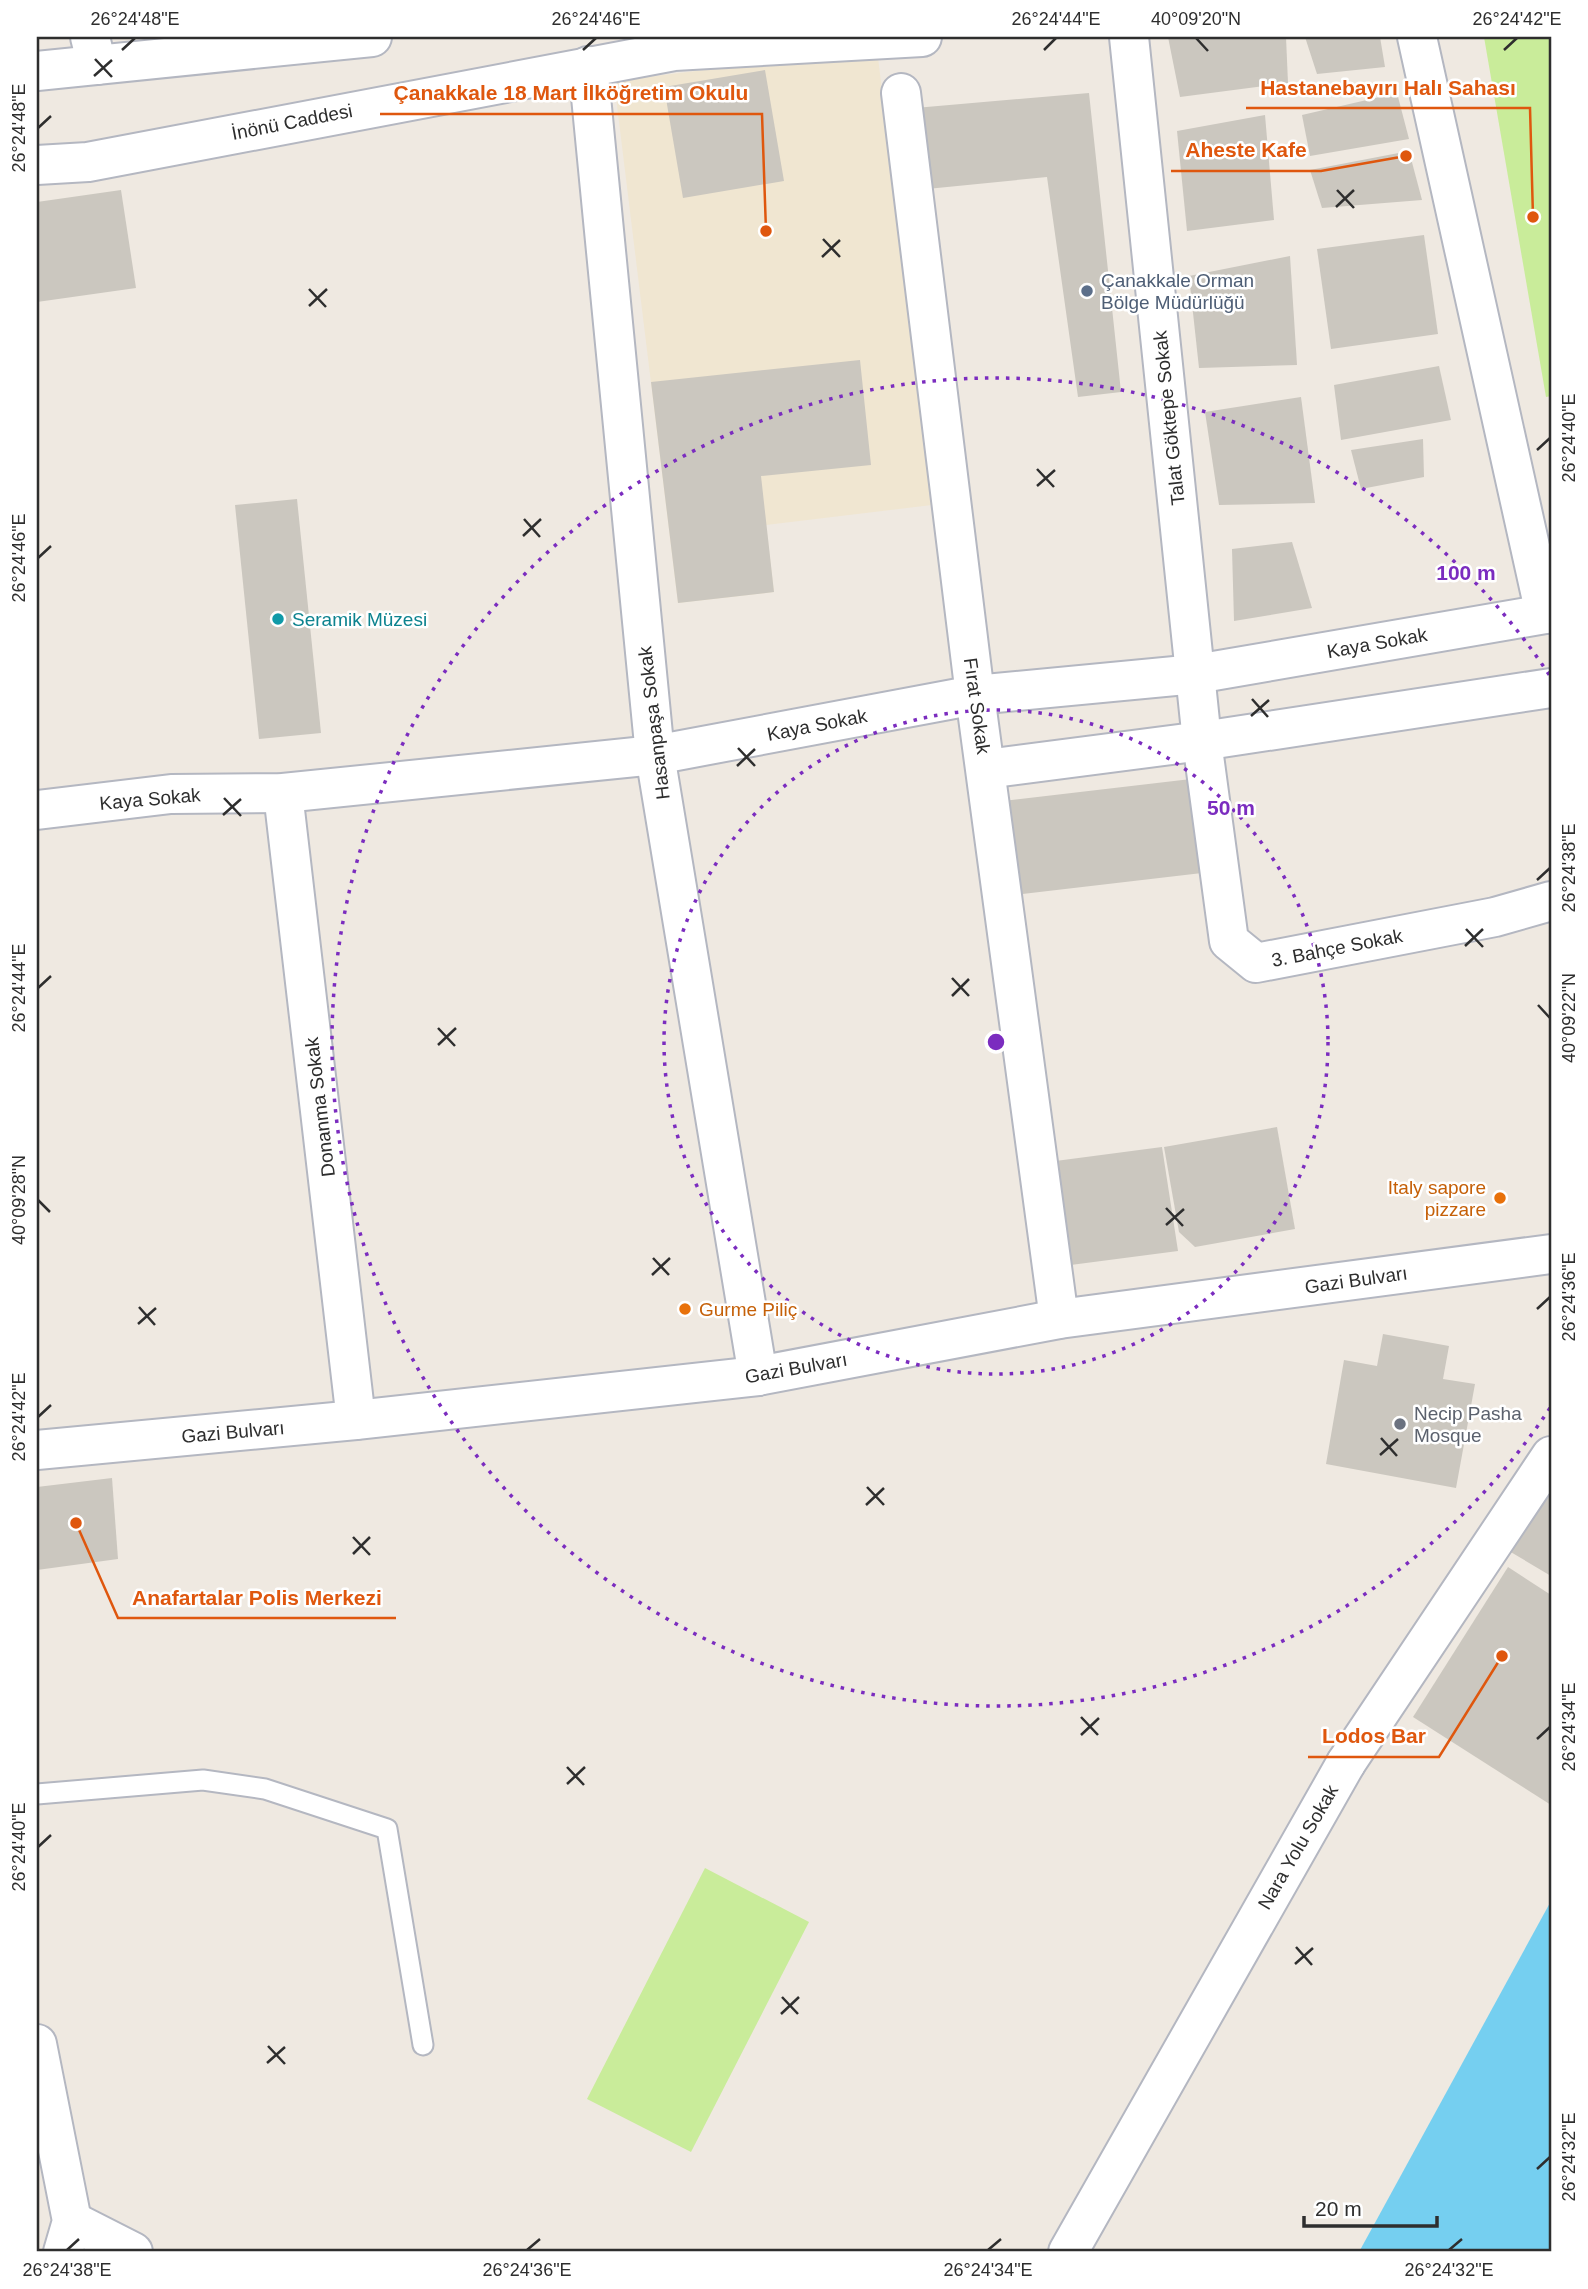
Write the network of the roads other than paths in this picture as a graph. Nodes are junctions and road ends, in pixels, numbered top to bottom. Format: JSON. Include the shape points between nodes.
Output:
{"nodes":[{"id":1,"x":372,"y":37,"type":"edge"},
{"id":2,"x":922,"y":37,"type":"edge"},
{"id":3,"x":1129,"y":37,"type":"edge"},
{"id":4,"x":1417,"y":37,"type":"edge"},
{"id":5,"x":673,"y":44,"type":"edge"},
{"id":6,"x":93,"y":51,"type":"edge"},
{"id":7,"x":588,"y":66,"type":"junction"},
{"id":8,"x":37,"y":71,"type":"edge"},
{"id":9,"x":901,"y":93,"type":"dead end"},
{"id":10,"x":37,"y":165,"type":"edge"},
{"id":11,"x":1548,"y":614,"type":"edge"},
{"id":12,"x":1196,"y":674,"type":"junction"},
{"id":13,"x":1551,"y":688,"type":"edge"},
{"id":14,"x":975,"y":695,"type":"junction"},
{"id":15,"x":1202,"y":741,"type":"junction"},
{"id":16,"x":655,"y":755,"type":"junction"},
{"id":17,"x":986,"y":769,"type":"junction"},
{"id":18,"x":284,"y":793,"type":"junction"},
{"id":19,"x":37,"y":810,"type":"edge"},
{"id":20,"x":1551,"y":901,"type":"edge"},
{"id":21,"x":1551,"y":1254,"type":"edge"},
{"id":22,"x":1059,"y":1319,"type":"junction"},
{"id":23,"x":758,"y":1376,"type":"junction"},
{"id":24,"x":356,"y":1420,"type":"junction"},
{"id":25,"x":37,"y":1450,"type":"edge"},
{"id":26,"x":1551,"y":1456,"type":"edge"},
{"id":27,"x":37,"y":1794,"type":"edge"},
{"id":28,"x":37,"y":2044,"type":"edge"},
{"id":29,"x":423,"y":2045,"type":"dead end"},
{"id":30,"x":67,"y":2237,"type":"edge"},
{"id":31,"x":133,"y":2252,"type":"edge"},
{"id":32,"x":1068,"y":2252,"type":"edge"}],
"edges":[{"from":1,"to":6,"type":"street"},
{"from":2,"to":5,"type":"street","name":"İnönü Caddesi"},
{"from":3,"to":12,"type":"street","name":"Talat Göktepe Sokak"},
{"from":4,"to":11,"type":"street"},
{"from":5,"to":7,"type":"street","name":"İnönü Caddesi"},
{"from":6,"to":8,"type":"street"},
{"from":7,"to":10,"type":"street","name":"İnönü Caddesi","via":[[88,162]]},
{"from":7,"to":16,"type":"street","name":"Hasanpaşa Sokak"},
{"from":9,"to":14,"type":"street","name":"Fırat Sokak"},
{"from":11,"to":12,"type":"street","name":"Kaya Sokak"},
{"from":12,"to":14,"type":"street","name":"Kaya Sokak"},
{"from":12,"to":15,"type":"street","name":"3. Bahçe Sokak"},
{"from":13,"to":15,"type":"street"},
{"from":14,"to":16,"type":"street","name":"Kaya Sokak"},
{"from":14,"to":17,"type":"street","name":"Fırat Sokak"},
{"from":15,"to":17,"type":"street"},
{"from":15,"to":20,"type":"street","name":"3. Bahçe Sokak","via":[[1229,941],[1256,964],[1495,917]]},
{"from":16,"to":18,"type":"street","name":"Kaya Sokak"},
{"from":16,"to":23,"type":"street","name":"Hasanpaşa Sokak"},
{"from":17,"to":22,"type":"street","name":"Fırat Sokak"},
{"from":18,"to":19,"type":"street","name":"Kaya Sokak","via":[[171,794]]},
{"from":18,"to":24,"type":"street","name":"Donanma Sokak"},
{"from":21,"to":22,"type":"street","name":"Gazi Bulvarı"},
{"from":22,"to":23,"type":"street","name":"Gazi Bulvarı"},
{"from":23,"to":24,"type":"street","name":"Gazi Bulvarı"},
{"from":24,"to":25,"type":"street","name":"Gazi Bulvarı"},
{"from":26,"to":32,"type":"street","name":"Nara Yolu Sokak","via":[[1346,1763]]},
{"from":27,"to":29,"type":"lane","via":[[204,1780],[265,1789],[387,1829]]},
{"from":28,"to":30,"type":"street"},
{"from":30,"to":31,"type":"street"}]}
